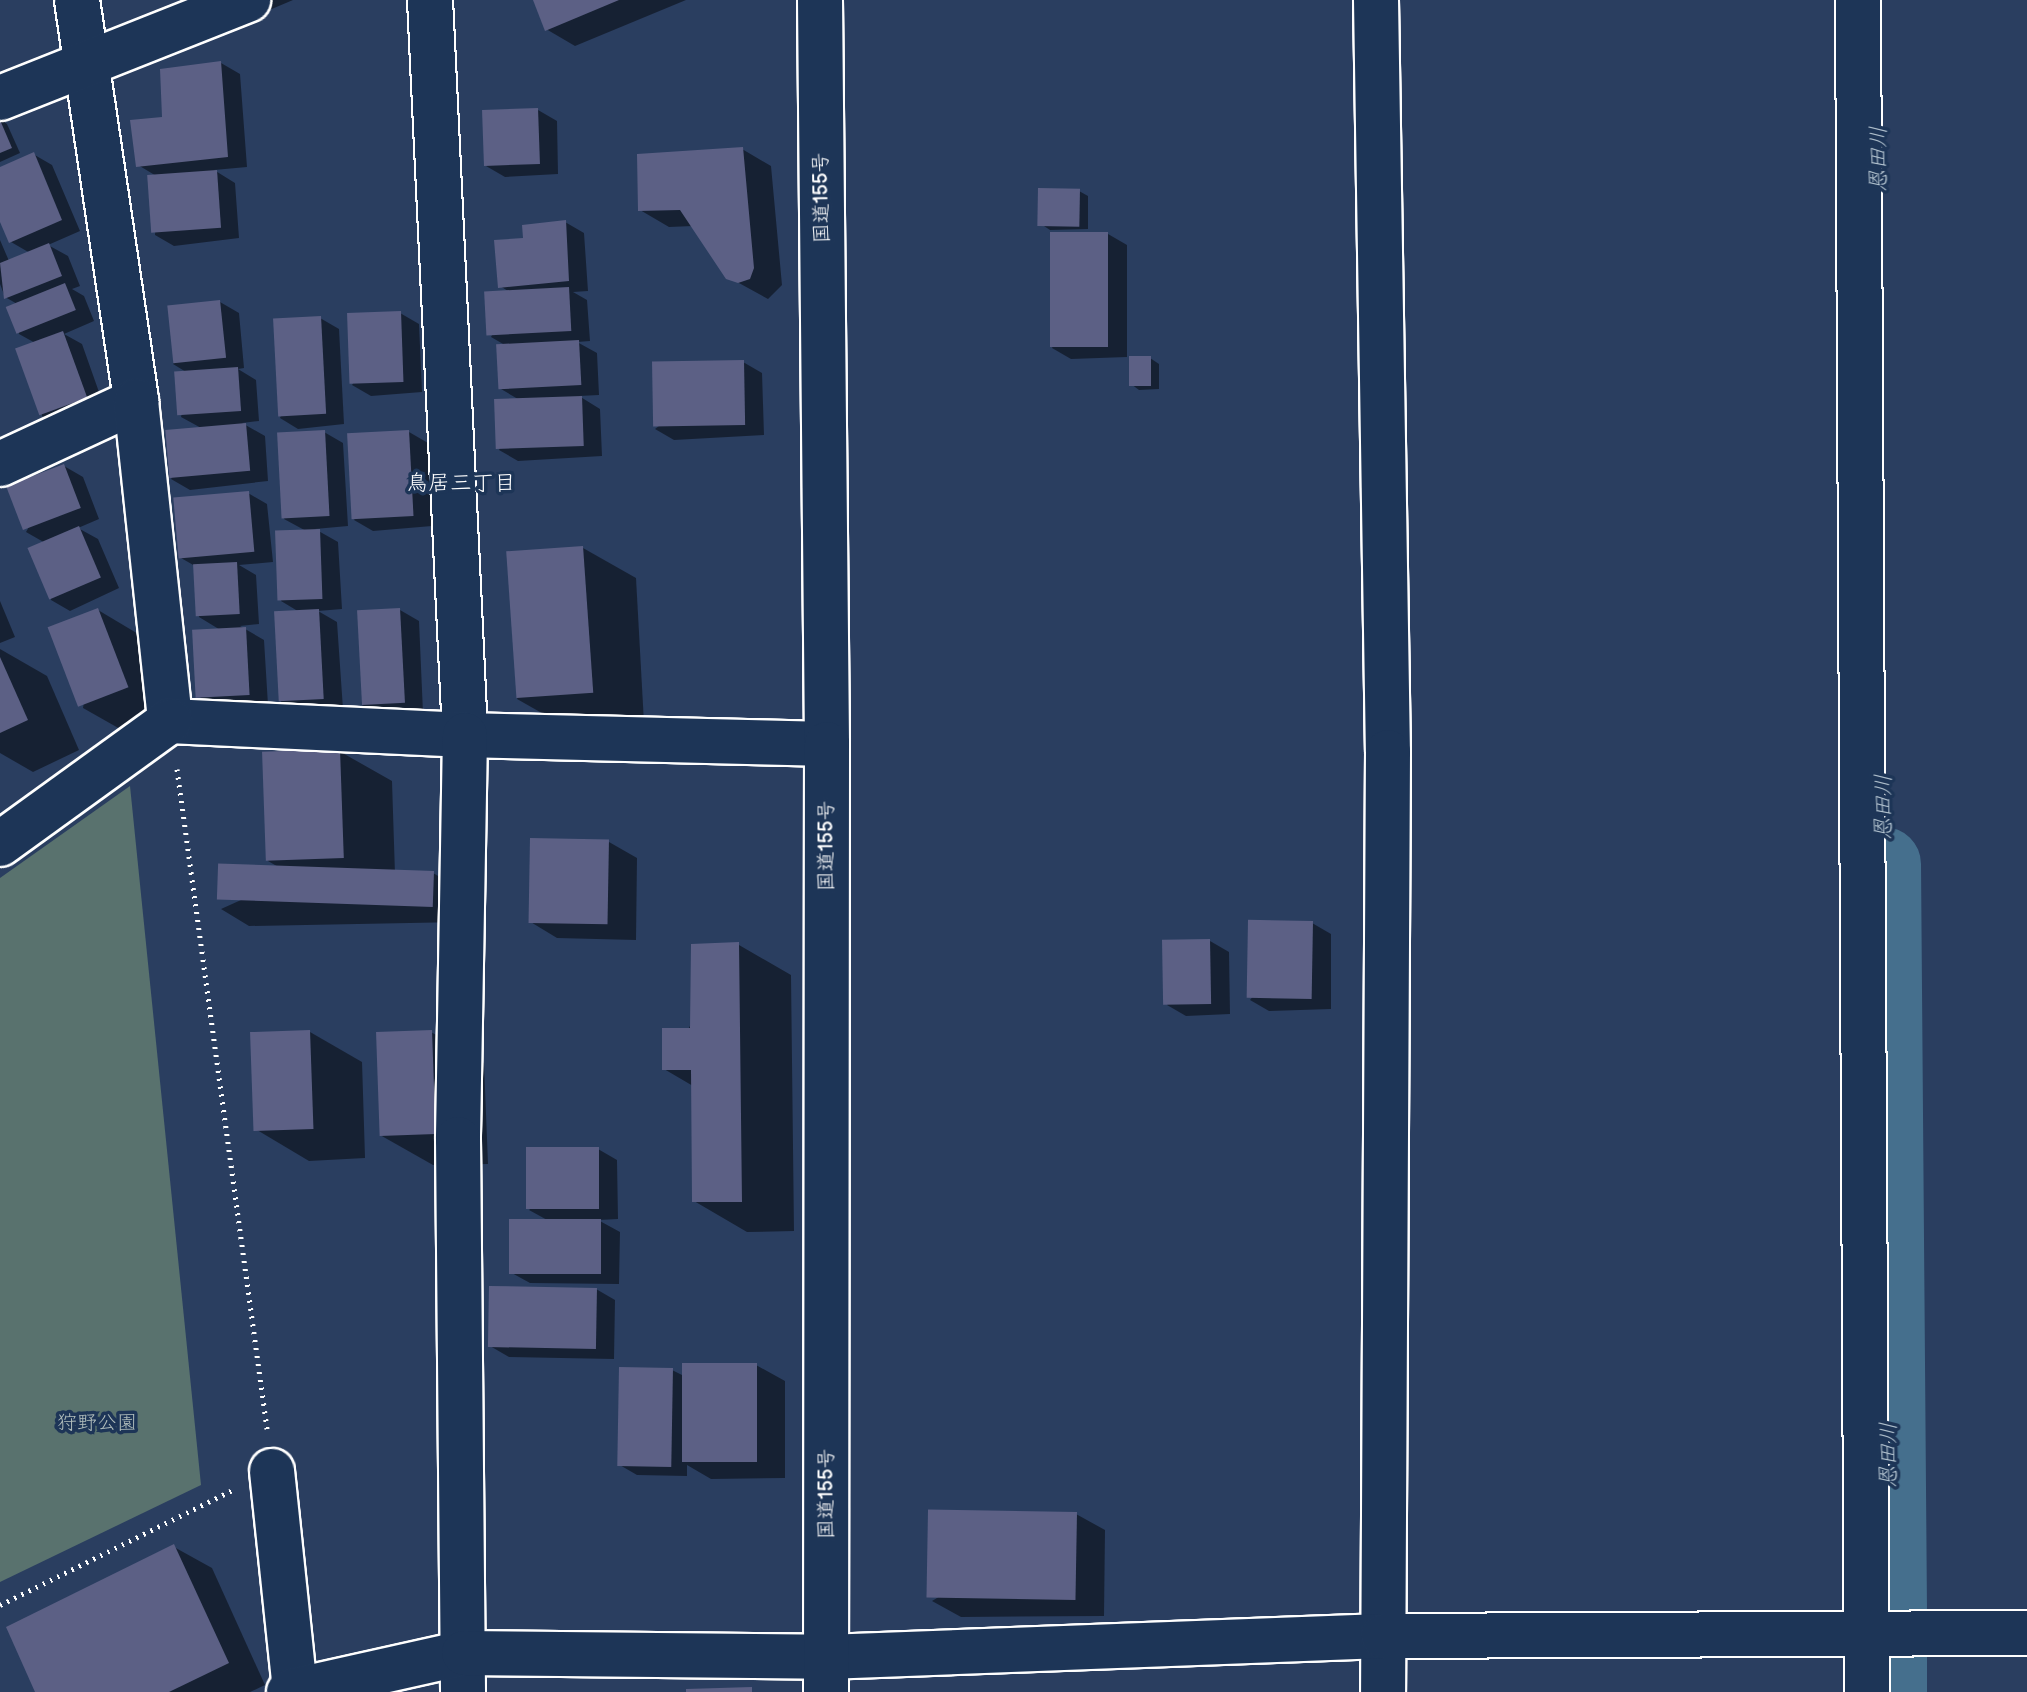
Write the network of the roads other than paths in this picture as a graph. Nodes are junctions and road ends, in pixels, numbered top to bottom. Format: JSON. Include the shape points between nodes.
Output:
{"nodes":[{"id":1,"x":77,"y":0,"type":"edge"},
{"id":2,"x":248,"y":0,"type":"edge"},
{"id":3,"x":430,"y":0,"type":"edge"},
{"id":4,"x":820,"y":0,"type":"edge"},
{"id":5,"x":1376,"y":0,"type":"edge"},
{"id":6,"x":1858,"y":0,"type":"edge"},
{"id":7,"x":88,"y":61,"type":"junction"},
{"id":8,"x":0,"y":98,"type":"edge"},
{"id":9,"x":136,"y":401,"type":"junction"},
{"id":10,"x":0,"y":464,"type":"edge"},
{"id":11,"x":170,"y":721,"type":"junction"},
{"id":12,"x":465,"y":735,"type":"junction"},
{"id":13,"x":827,"y":744,"type":"junction"},
{"id":14,"x":0,"y":844,"type":"edge"},
{"id":15,"x":272,"y":1471,"type":"road end"},
{"id":16,"x":1866,"y":1633,"type":"junction"},
{"id":17,"x":2027,"y":1633,"type":"edge"},
{"id":18,"x":1383,"y":1636,"type":"junction"},
{"id":19,"x":463,"y":1672,"type":"edge"},
{"id":20,"x":826,"y":1675,"type":"edge"},
{"id":21,"x":292,"y":1691,"type":"edge"},
{"id":22,"x":1383,"y":1692,"type":"edge"},
{"id":23,"x":1867,"y":1692,"type":"edge"}],
"edges":[{"from":1,"to":7,"type":"main road"},
{"from":2,"to":7,"type":"main road"},
{"from":3,"to":12,"type":"main road"},
{"from":4,"to":13,"type":"main road","name":"国道155号"},
{"from":5,"to":18,"type":"main road","via":[[1388,752]]},
{"from":6,"to":16,"type":"main road"},
{"from":7,"to":8,"type":"main road"},
{"from":7,"to":9,"type":"main road"},
{"from":9,"to":10,"type":"main road"},
{"from":9,"to":11,"type":"main road"},
{"from":11,"to":12,"type":"main road"},
{"from":11,"to":14,"type":"main road"},
{"from":12,"to":13,"type":"main road"},
{"from":12,"to":19,"type":"main road","via":[[458,1139]]},
{"from":13,"to":20,"type":"main road","name":"国道155号"},
{"from":15,"to":21,"type":"main road"},
{"from":16,"to":17,"type":"main road"},
{"from":16,"to":18,"type":"main road"},
{"from":16,"to":23,"type":"main road"},
{"from":18,"to":20,"type":"main road"},
{"from":18,"to":22,"type":"main road"},
{"from":19,"to":20,"type":"main road"},
{"from":19,"to":21,"type":"main road"}]}
